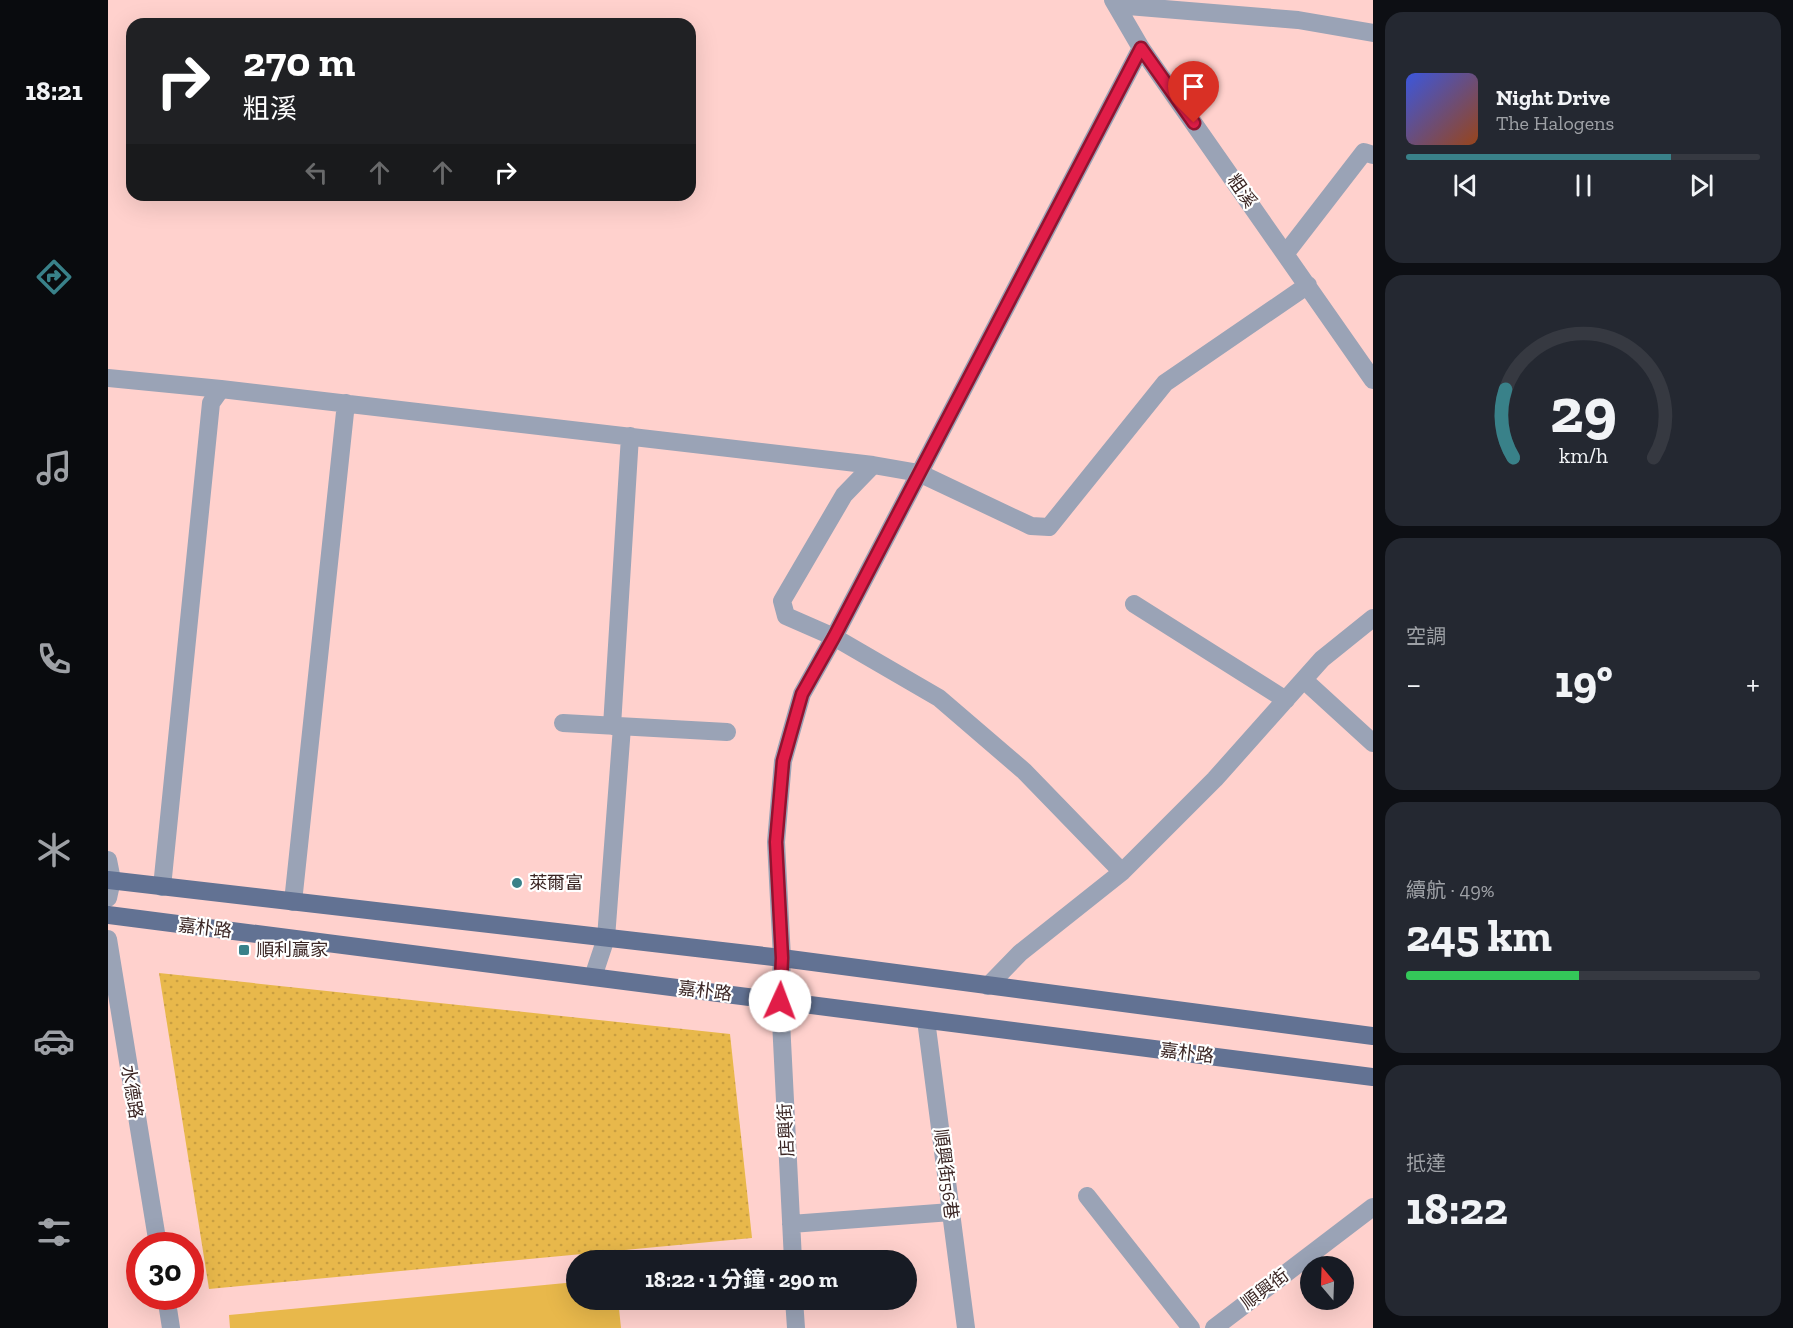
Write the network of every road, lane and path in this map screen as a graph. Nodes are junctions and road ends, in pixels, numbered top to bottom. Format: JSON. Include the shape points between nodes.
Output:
{"nodes":[{"id":1,"x":1115,"y":3,"type":"edge"},
{"id":2,"x":1373,"y":33,"type":"edge"},
{"id":3,"x":1141,"y":48,"type":"junction"},
{"id":4,"x":1373,"y":155,"type":"edge"},
{"id":5,"x":1286,"y":253,"type":"junction"},
{"id":6,"x":1308,"y":285,"type":"junction"},
{"id":7,"x":108,"y":378,"type":"edge"},
{"id":8,"x":1373,"y":380,"type":"edge"},
{"id":9,"x":221,"y":389,"type":"junction"},
{"id":10,"x":346,"y":403,"type":"junction"},
{"id":11,"x":630,"y":436,"type":"junction"},
{"id":12,"x":873,"y":465,"type":"junction"},
{"id":13,"x":919,"y":473,"type":"junction"},
{"id":14,"x":1134,"y":604,"type":"dead end"},
{"id":15,"x":1373,"y":618,"type":"edge"},
{"id":16,"x":834,"y":637,"type":"junction"},
{"id":17,"x":1304,"y":680,"type":"junction"},
{"id":18,"x":1286,"y":700,"type":"junction"},
{"id":19,"x":563,"y":723,"type":"dead end"},
{"id":20,"x":617,"y":726,"type":"junction"},
{"id":21,"x":727,"y":732,"type":"dead end"},
{"id":22,"x":1373,"y":743,"type":"edge"},
{"id":23,"x":108,"y":860,"type":"edge"},
{"id":24,"x":1122,"y":872,"type":"junction"},
{"id":25,"x":109,"y":886,"type":"edge"},
{"id":26,"x":162,"y":887,"type":"junction"},
{"id":27,"x":293,"y":902,"type":"junction"},
{"id":28,"x":108,"y":915,"type":"edge"},
{"id":29,"x":606,"y":938,"type":"junction"},
{"id":30,"x":108,"y":939,"type":"edge"},
{"id":31,"x":782,"y":958,"type":"junction"},
{"id":32,"x":593,"y":977,"type":"junction"},
{"id":33,"x":988,"y":986,"type":"junction"},
{"id":34,"x":780,"y":1001,"type":"junction"},
{"id":35,"x":926,"y":1020,"type":"junction"},
{"id":36,"x":1373,"y":1036,"type":"edge"},
{"id":37,"x":1373,"y":1077,"type":"edge"},
{"id":38,"x":1087,"y":1196,"type":"dead end"},
{"id":39,"x":1373,"y":1207,"type":"edge"},
{"id":40,"x":951,"y":1212,"type":"junction"},
{"id":41,"x":791,"y":1224,"type":"junction"},
{"id":42,"x":156,"y":1232,"type":"edge"},
{"id":43,"x":792,"y":1250,"type":"edge"},
{"id":44,"x":168,"y":1310,"type":"edge"},
{"id":45,"x":795,"y":1310,"type":"edge"},
{"id":46,"x":171,"y":1328,"type":"edge"},
{"id":47,"x":796,"y":1328,"type":"edge"},
{"id":48,"x":966,"y":1328,"type":"edge"},
{"id":49,"x":1191,"y":1328,"type":"edge"},
{"id":50,"x":1214,"y":1328,"type":"edge"}],
"edges":[{"from":1,"to":2,"type":"street","via":[[1298,20]]},
{"from":1,"to":3,"type":"street","name":"粗溪"},
{"from":3,"to":5,"type":"street","name":"粗溪"},
{"from":3,"to":13,"type":"street","name":"店興街"},
{"from":4,"to":5,"type":"street","via":[[1364,152]]},
{"from":5,"to":6,"type":"street","name":"粗溪"},
{"from":6,"to":8,"type":"street","name":"粗溪"},
{"from":6,"to":13,"type":"street","via":[[1165,383],[1049,527],[1031,526]]},
{"from":7,"to":9,"type":"street"},
{"from":9,"to":10,"type":"street"},
{"from":9,"to":26,"type":"street","via":[[212,403]]},
{"from":10,"to":11,"type":"street"},
{"from":10,"to":27,"type":"street"},
{"from":11,"to":12,"type":"street"},
{"from":11,"to":20,"type":"street"},
{"from":12,"to":13,"type":"street"},
{"from":12,"to":16,"type":"street","via":[[844,495],[782,601],[786,616]]},
{"from":13,"to":16,"type":"street","name":"店興街"},
{"from":14,"to":18,"type":"street"},
{"from":15,"to":17,"type":"street","via":[[1322,659]]},
{"from":16,"to":24,"type":"street","via":[[939,698],[1024,771]]},
{"from":16,"to":31,"type":"street","name":"店興街","via":[[802,694],[783,761],[776,842]]},
{"from":17,"to":18,"type":"street"},
{"from":17,"to":22,"type":"street"},
{"from":18,"to":24,"type":"street","via":[[1215,779]]},
{"from":19,"to":20,"type":"street"},
{"from":20,"to":21,"type":"street"},
{"from":20,"to":29,"type":"street"},
{"from":23,"to":25,"type":"street"},
{"from":24,"to":33,"type":"street","via":[[1020,953]]},
{"from":25,"to":26,"type":"main road","name":"嘉朴路"},
{"from":26,"to":27,"type":"main road","name":"嘉朴路"},
{"from":27,"to":29,"type":"main road","name":"嘉朴路"},
{"from":28,"to":32,"type":"main road","name":"嘉朴路"},
{"from":29,"to":31,"type":"main road","name":"嘉朴路"},
{"from":29,"to":32,"type":"street"},
{"from":30,"to":42,"type":"street","name":"水德路"},
{"from":31,"to":33,"type":"main road","name":"嘉朴路"},
{"from":31,"to":34,"type":"street","name":"店興街"},
{"from":32,"to":34,"type":"main road","name":"嘉朴路"},
{"from":33,"to":36,"type":"main road","name":"嘉朴路"},
{"from":34,"to":35,"type":"main road","name":"嘉朴路"},
{"from":34,"to":41,"type":"street","name":"店興街"},
{"from":35,"to":37,"type":"main road","name":"嘉朴路"},
{"from":35,"to":40,"type":"street","name":"順興街56巷"},
{"from":38,"to":49,"type":"street"},
{"from":39,"to":50,"type":"street","name":"順興街"},
{"from":40,"to":41,"type":"street"},
{"from":40,"to":48,"type":"street","name":"順興街56巷"},
{"from":41,"to":43,"type":"street","name":"店興街"},
{"from":44,"to":46,"type":"street"},
{"from":45,"to":47,"type":"street"}]}
